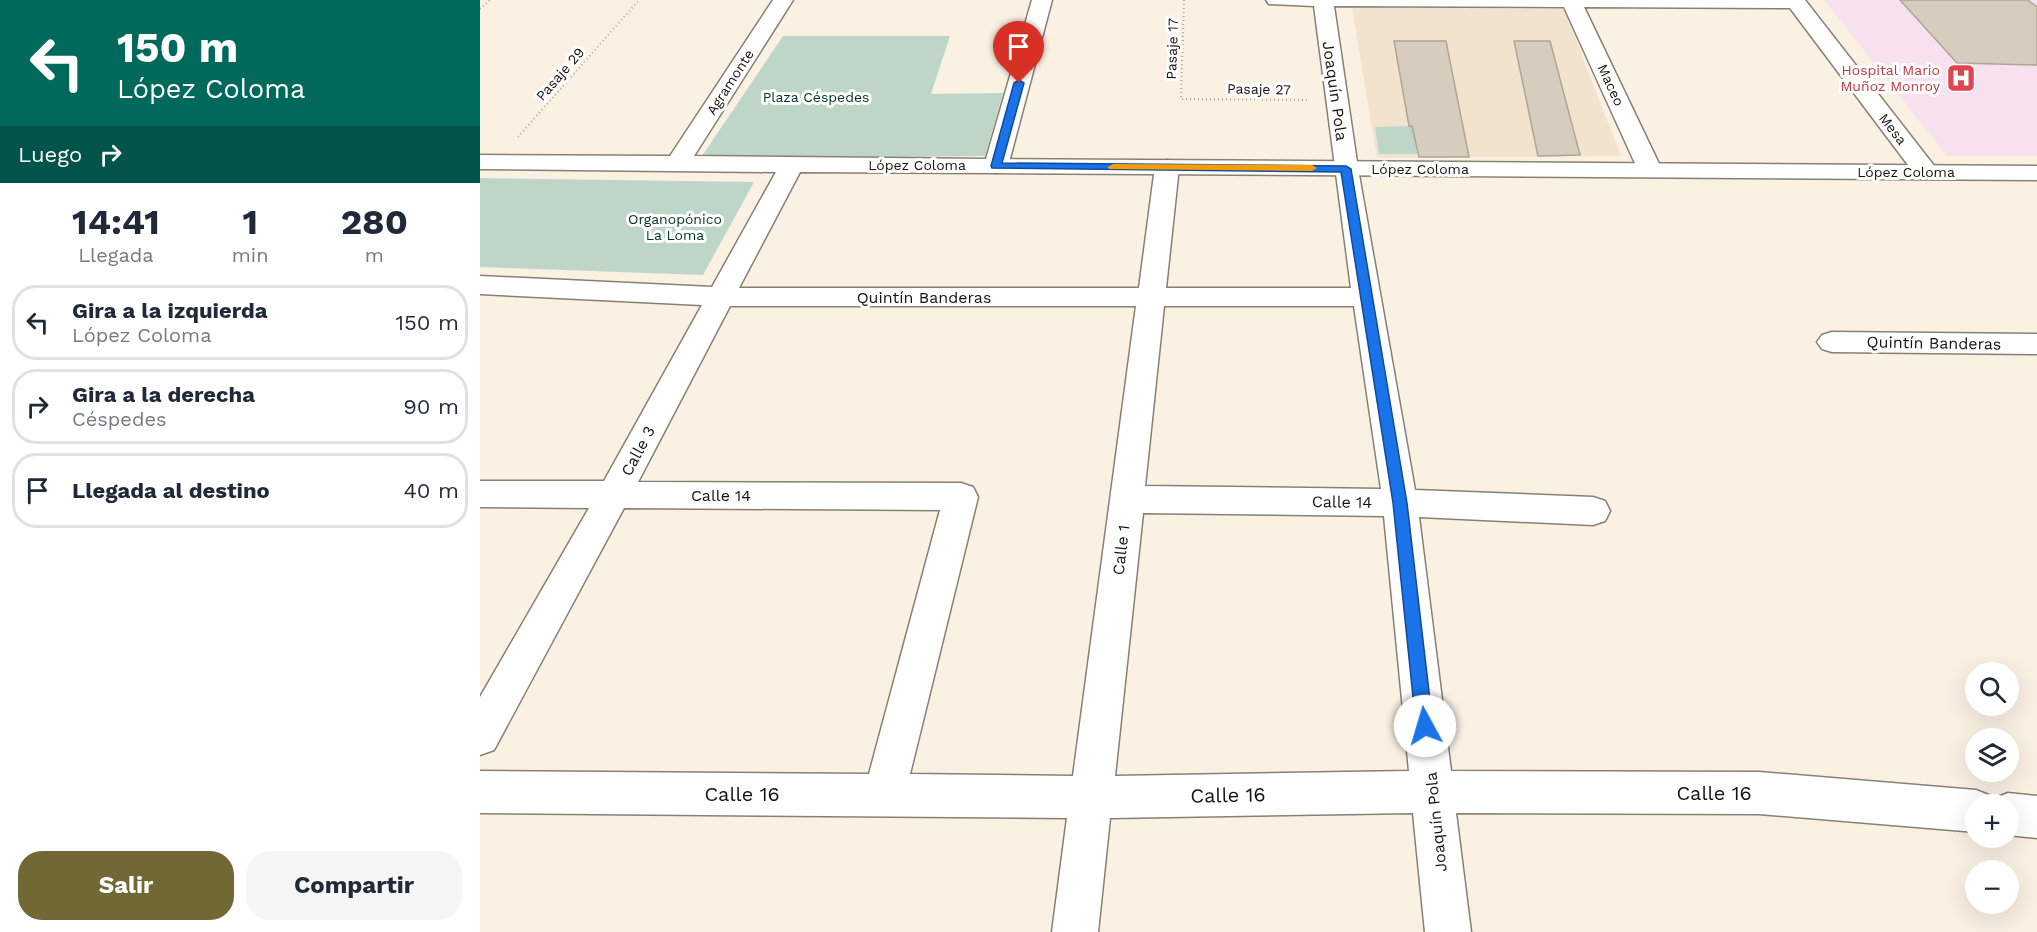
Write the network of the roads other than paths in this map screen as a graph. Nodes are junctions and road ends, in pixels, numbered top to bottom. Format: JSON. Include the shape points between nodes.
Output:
{"nodes":[{"id":1,"x":783,"y":0,"type":"edge"},
{"id":2,"x":1042,"y":0,"type":"edge"},
{"id":3,"x":1276,"y":0,"type":"edge"},
{"id":4,"x":1323,"y":0,"type":"edge"},
{"id":5,"x":1571,"y":1,"type":"edge"},
{"id":6,"x":1795,"y":1,"type":"edge"},
{"id":7,"x":488,"y":162,"type":"edge"},
{"id":8,"x":676,"y":164,"type":"junction"},
{"id":9,"x":792,"y":164,"type":"junction"},
{"id":10,"x":996,"y":166,"type":"junction"},
{"id":11,"x":1167,"y":167,"type":"junction"},
{"id":12,"x":1346,"y":169,"type":"junction"},
{"id":13,"x":1650,"y":170,"type":"junction"},
{"id":14,"x":1926,"y":172,"type":"junction"},
{"id":15,"x":2037,"y":173,"type":"edge"},
{"id":16,"x":480,"y":285,"type":"edge"},
{"id":17,"x":1152,"y":296,"type":"junction"},
{"id":18,"x":720,"y":297,"type":"junction"},
{"id":19,"x":1368,"y":297,"type":"junction"},
{"id":20,"x":1832,"y":342,"type":"dead end"},
{"id":21,"x":2037,"y":344,"type":"edge"},
{"id":22,"x":480,"y":494,"type":"edge"},
{"id":23,"x":614,"y":495,"type":"junction"},
{"id":24,"x":1127,"y":499,"type":"junction"},
{"id":25,"x":1400,"y":503,"type":"junction"},
{"id":26,"x":1593,"y":510,"type":"dead end"},
{"id":27,"x":480,"y":736,"type":"edge"},
{"id":28,"x":480,"y":792,"type":"edge"},
{"id":29,"x":1432,"y":792,"type":"junction"},
{"id":30,"x":884,"y":795,"type":"junction"},
{"id":31,"x":1092,"y":796,"type":"junction"},
{"id":32,"x":1965,"y":811,"type":"edge"},
{"id":33,"x":2019,"y":815,"type":"edge"},
{"id":34,"x":2037,"y":817,"type":"edge"},
{"id":35,"x":1075,"y":932,"type":"edge"},
{"id":36,"x":1448,"y":932,"type":"edge"}],
"edges":[{"from":1,"to":8,"type":"street","name":"Agramonte"},
{"from":2,"to":10,"type":"street"},
{"from":3,"to":4,"type":"street"},
{"from":4,"to":5,"type":"street"},
{"from":4,"to":12,"type":"street","name":"Joaquín Pola"},
{"from":5,"to":6,"type":"street"},
{"from":5,"to":13,"type":"street","name":"Maceo"},
{"from":6,"to":14,"type":"street","name":"Mesa"},
{"from":7,"to":8,"type":"street","name":"López Coloma"},
{"from":8,"to":9,"type":"street","name":"López Coloma"},
{"from":9,"to":10,"type":"street","name":"López Coloma"},
{"from":9,"to":18,"type":"street","name":"Calle 3"},
{"from":10,"to":11,"type":"street","name":"López Coloma"},
{"from":11,"to":12,"type":"street","name":"López Coloma"},
{"from":11,"to":17,"type":"street","name":"Calle 1"},
{"from":12,"to":13,"type":"street","name":"López Coloma"},
{"from":12,"to":19,"type":"street","name":"Joaquín Pola"},
{"from":13,"to":14,"type":"street","name":"López Coloma"},
{"from":14,"to":15,"type":"street","name":"López Coloma"},
{"from":16,"to":18,"type":"street","name":"Quintín Banderas"},
{"from":17,"to":18,"type":"street","name":"Quintín Banderas"},
{"from":17,"to":19,"type":"street","name":"Quintín Banderas"},
{"from":17,"to":24,"type":"street","name":"Calle 1"},
{"from":18,"to":23,"type":"street","name":"Calle 3"},
{"from":19,"to":25,"type":"street","name":"Joaquín Pola"},
{"from":20,"to":21,"type":"street","name":"Quintín Banderas"},
{"from":22,"to":23,"type":"street","name":"Calle 14"},
{"from":23,"to":27,"type":"street","name":"Calle 3"},
{"from":23,"to":30,"type":"street","name":"Calle 14","via":[[962,497]]},
{"from":24,"to":25,"type":"street","name":"Calle 14"},
{"from":24,"to":31,"type":"street","name":"Calle 1"},
{"from":25,"to":26,"type":"street","name":"Calle 14"},
{"from":25,"to":29,"type":"street","name":"Joaquín Pola"},
{"from":28,"to":30,"type":"street","name":"Calle 16"},
{"from":29,"to":31,"type":"street","name":"Calle 16"},
{"from":29,"to":32,"type":"street","name":"Calle 16","via":[[1759,793]]},
{"from":29,"to":36,"type":"street","name":"Joaquín Pola"},
{"from":30,"to":31,"type":"street","name":"Calle 16"},
{"from":31,"to":35,"type":"street","name":"Calle 1"},
{"from":33,"to":34,"type":"street"}]}
